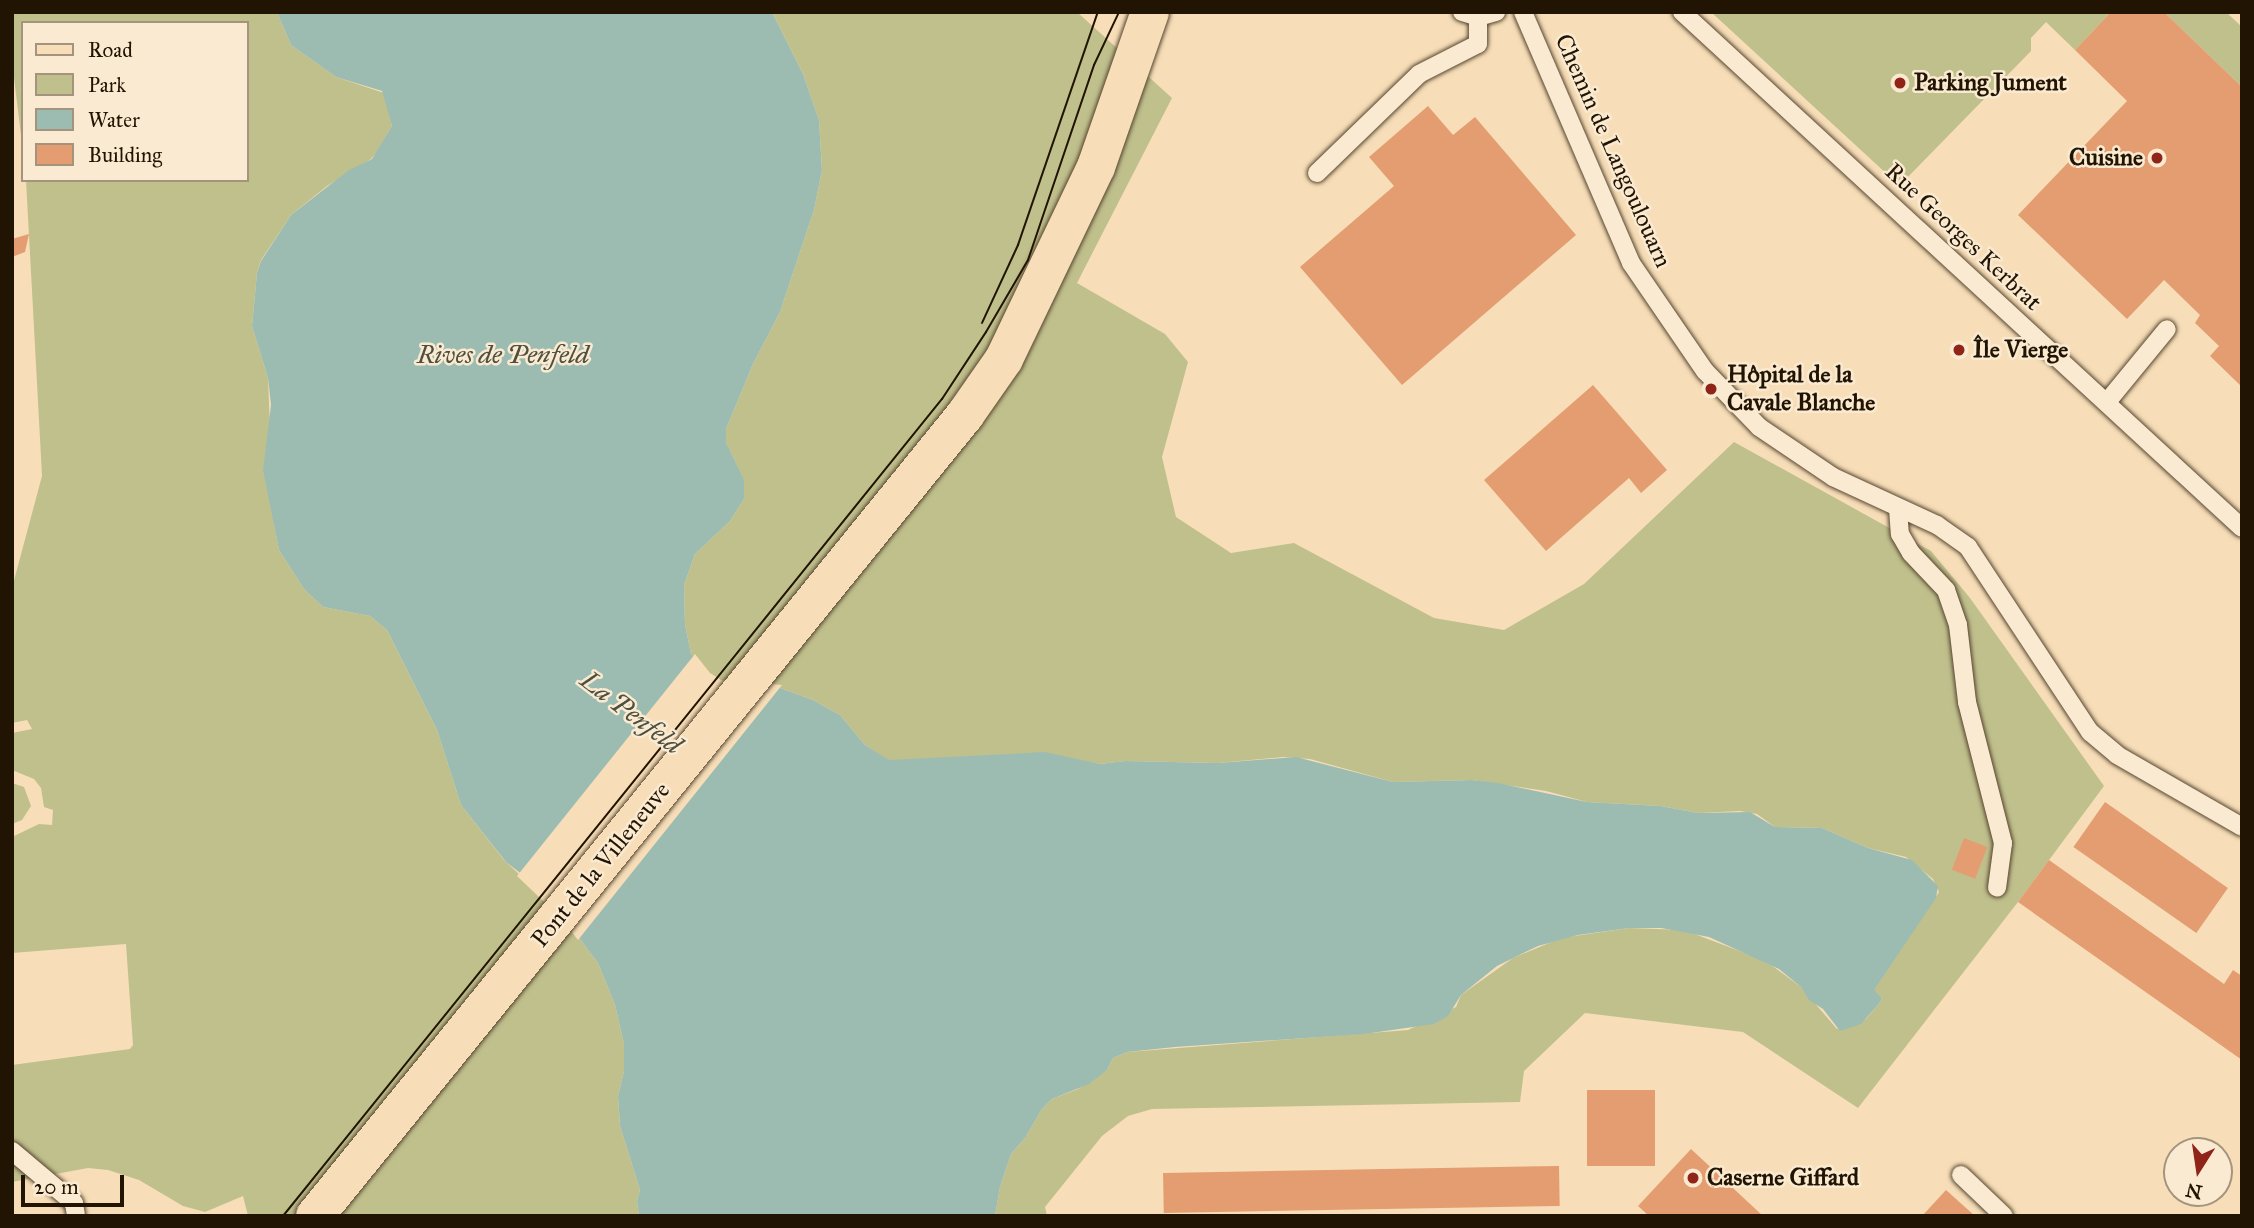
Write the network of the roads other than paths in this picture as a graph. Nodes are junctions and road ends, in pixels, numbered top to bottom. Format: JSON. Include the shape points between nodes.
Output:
{"nodes":[{"id":1,"x":1150,"y":12,"type":"edge"},
{"id":2,"x":1496,"y":12,"type":"edge"},
{"id":3,"x":1523,"y":12,"type":"edge"},
{"id":4,"x":1682,"y":12,"type":"edge"},
{"id":5,"x":1470,"y":15,"type":"edge"},
{"id":6,"x":1317,"y":173,"type":"dead end"},
{"id":7,"x":2167,"y":329,"type":"dead end"},
{"id":8,"x":2107,"y":402,"type":"junction"},
{"id":9,"x":1898,"y":508,"type":"junction"},
{"id":10,"x":2242,"y":528,"type":"edge"},
{"id":11,"x":2242,"y":827,"type":"edge"},
{"id":12,"x":1997,"y":888,"type":"dead end"},
{"id":13,"x":12,"y":1151,"type":"edge"},
{"id":14,"x":1961,"y":1175,"type":"dead end"},
{"id":15,"x":76,"y":1216,"type":"edge"},
{"id":16,"x":315,"y":1216,"type":"edge"},
{"id":17,"x":2004,"y":1216,"type":"edge"}],
"edges":[{"from":1,"to":16,"type":"main road","name":"Pont de la Villeneuve","via":[[1096,167],[1004,359],[965,415]]},
{"from":2,"to":5,"type":"lane"},
{"from":3,"to":9,"type":"lane","name":"Chemin de Langoulouarn","via":[[1631,263],[1705,371],[1759,427],[1833,477]]},
{"from":4,"to":8,"type":"lane","name":"Rue Georges Kerbrat"},
{"from":5,"to":6,"type":"lane","via":[[1478,44],[1419,74]]},
{"from":7,"to":8,"type":"lane"},
{"from":8,"to":10,"type":"lane","name":"Rue Georges Kerbrat"},
{"from":9,"to":11,"type":"lane","name":"Chemin de Langoulouarn","via":[[1937,525],[1968,547],[2090,732],[2118,755]]},
{"from":9,"to":12,"type":"lane","via":[[1900,534],[1911,553],[1946,590],[1958,625],[1967,702],[2004,843]]},
{"from":13,"to":15,"type":"lane","via":[[74,1203]]},
{"from":14,"to":17,"type":"lane"}]}
